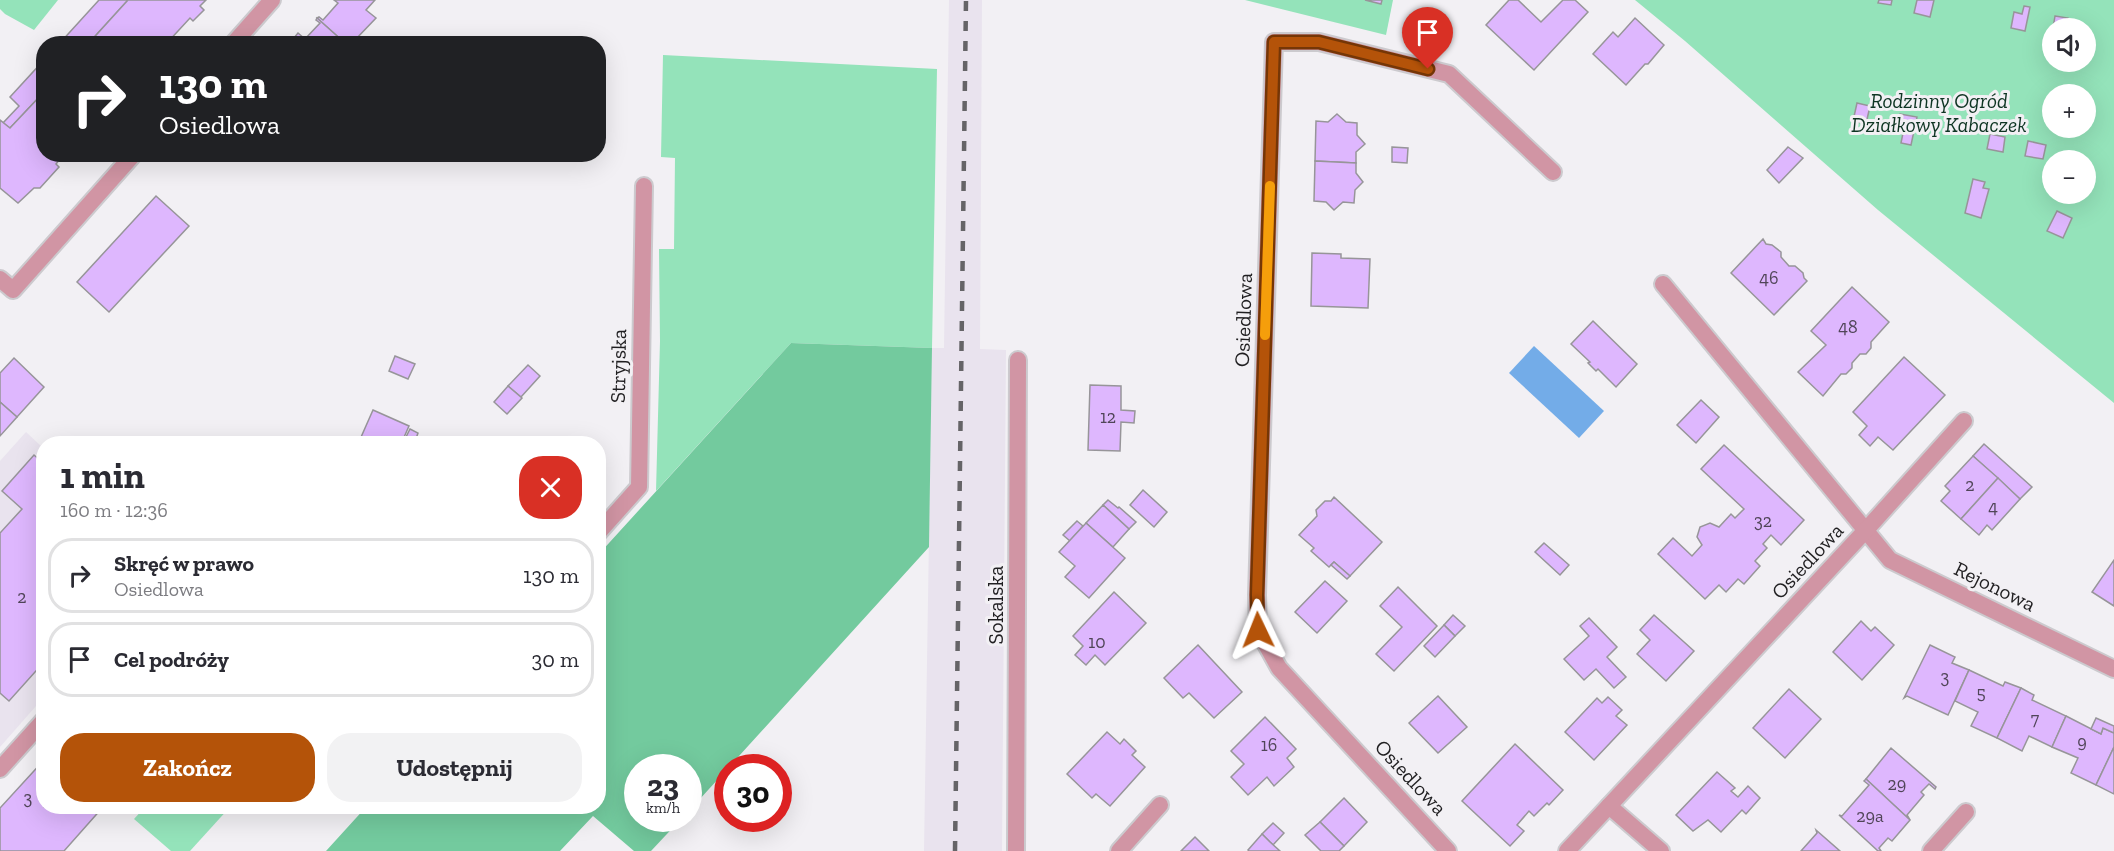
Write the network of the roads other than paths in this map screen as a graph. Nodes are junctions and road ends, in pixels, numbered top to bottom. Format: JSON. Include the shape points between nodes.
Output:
{"nodes":[{"id":1,"x":272,"y":0,"type":"edge"},
{"id":2,"x":240,"y":36,"type":"edge"},
{"id":3,"x":128,"y":162,"type":"edge"},
{"id":4,"x":1553,"y":172,"type":"dead end"},
{"id":5,"x":644,"y":186,"type":"dead end"},
{"id":6,"x":0,"y":279,"type":"edge"},
{"id":7,"x":1663,"y":284,"type":"dead end"},
{"id":8,"x":1018,"y":360,"type":"dead end"},
{"id":9,"x":1964,"y":421,"type":"dead end"},
{"id":10,"x":606,"y":524,"type":"edge"},
{"id":11,"x":1866,"y":531,"type":"junction"},
{"id":12,"x":2114,"y":669,"type":"edge"},
{"id":13,"x":36,"y":728,"type":"edge"},
{"id":14,"x":1,"y":765,"type":"edge"},
{"id":15,"x":1160,"y":805,"type":"dead end"},
{"id":16,"x":1609,"y":806,"type":"junction"},
{"id":17,"x":1966,"y":812,"type":"dead end"},
{"id":18,"x":1016,"y":851,"type":"edge"},
{"id":19,"x":1119,"y":851,"type":"edge"},
{"id":20,"x":1448,"y":851,"type":"edge"},
{"id":21,"x":1567,"y":851,"type":"edge"},
{"id":22,"x":1661,"y":851,"type":"edge"},
{"id":23,"x":1931,"y":851,"type":"edge"}],
"edges":[{"from":1,"to":2,"type":"street"},
{"from":3,"to":6,"type":"street","via":[[13,290]]},
{"from":4,"to":20,"type":"street","name":"Osiedlowa","via":[[1449,74],[1319,42],[1274,42],[1258,630],[1279,668]]},
{"from":5,"to":10,"type":"street","name":"Stryjska","via":[[639,487]]},
{"from":7,"to":11,"type":"street","name":"Osiedlowa"},
{"from":8,"to":18,"type":"street","name":"Sokalska"},
{"from":9,"to":11,"type":"street","name":"Osiedlowa"},
{"from":11,"to":12,"type":"street","name":"Rejonowa","via":[[1890,560]]},
{"from":11,"to":16,"type":"street","name":"Osiedlowa"},
{"from":13,"to":14,"type":"street"},
{"from":15,"to":19,"type":"street"},
{"from":16,"to":21,"type":"street","name":"Osiedlowa"},
{"from":16,"to":22,"type":"street"},
{"from":17,"to":23,"type":"street"}]}
